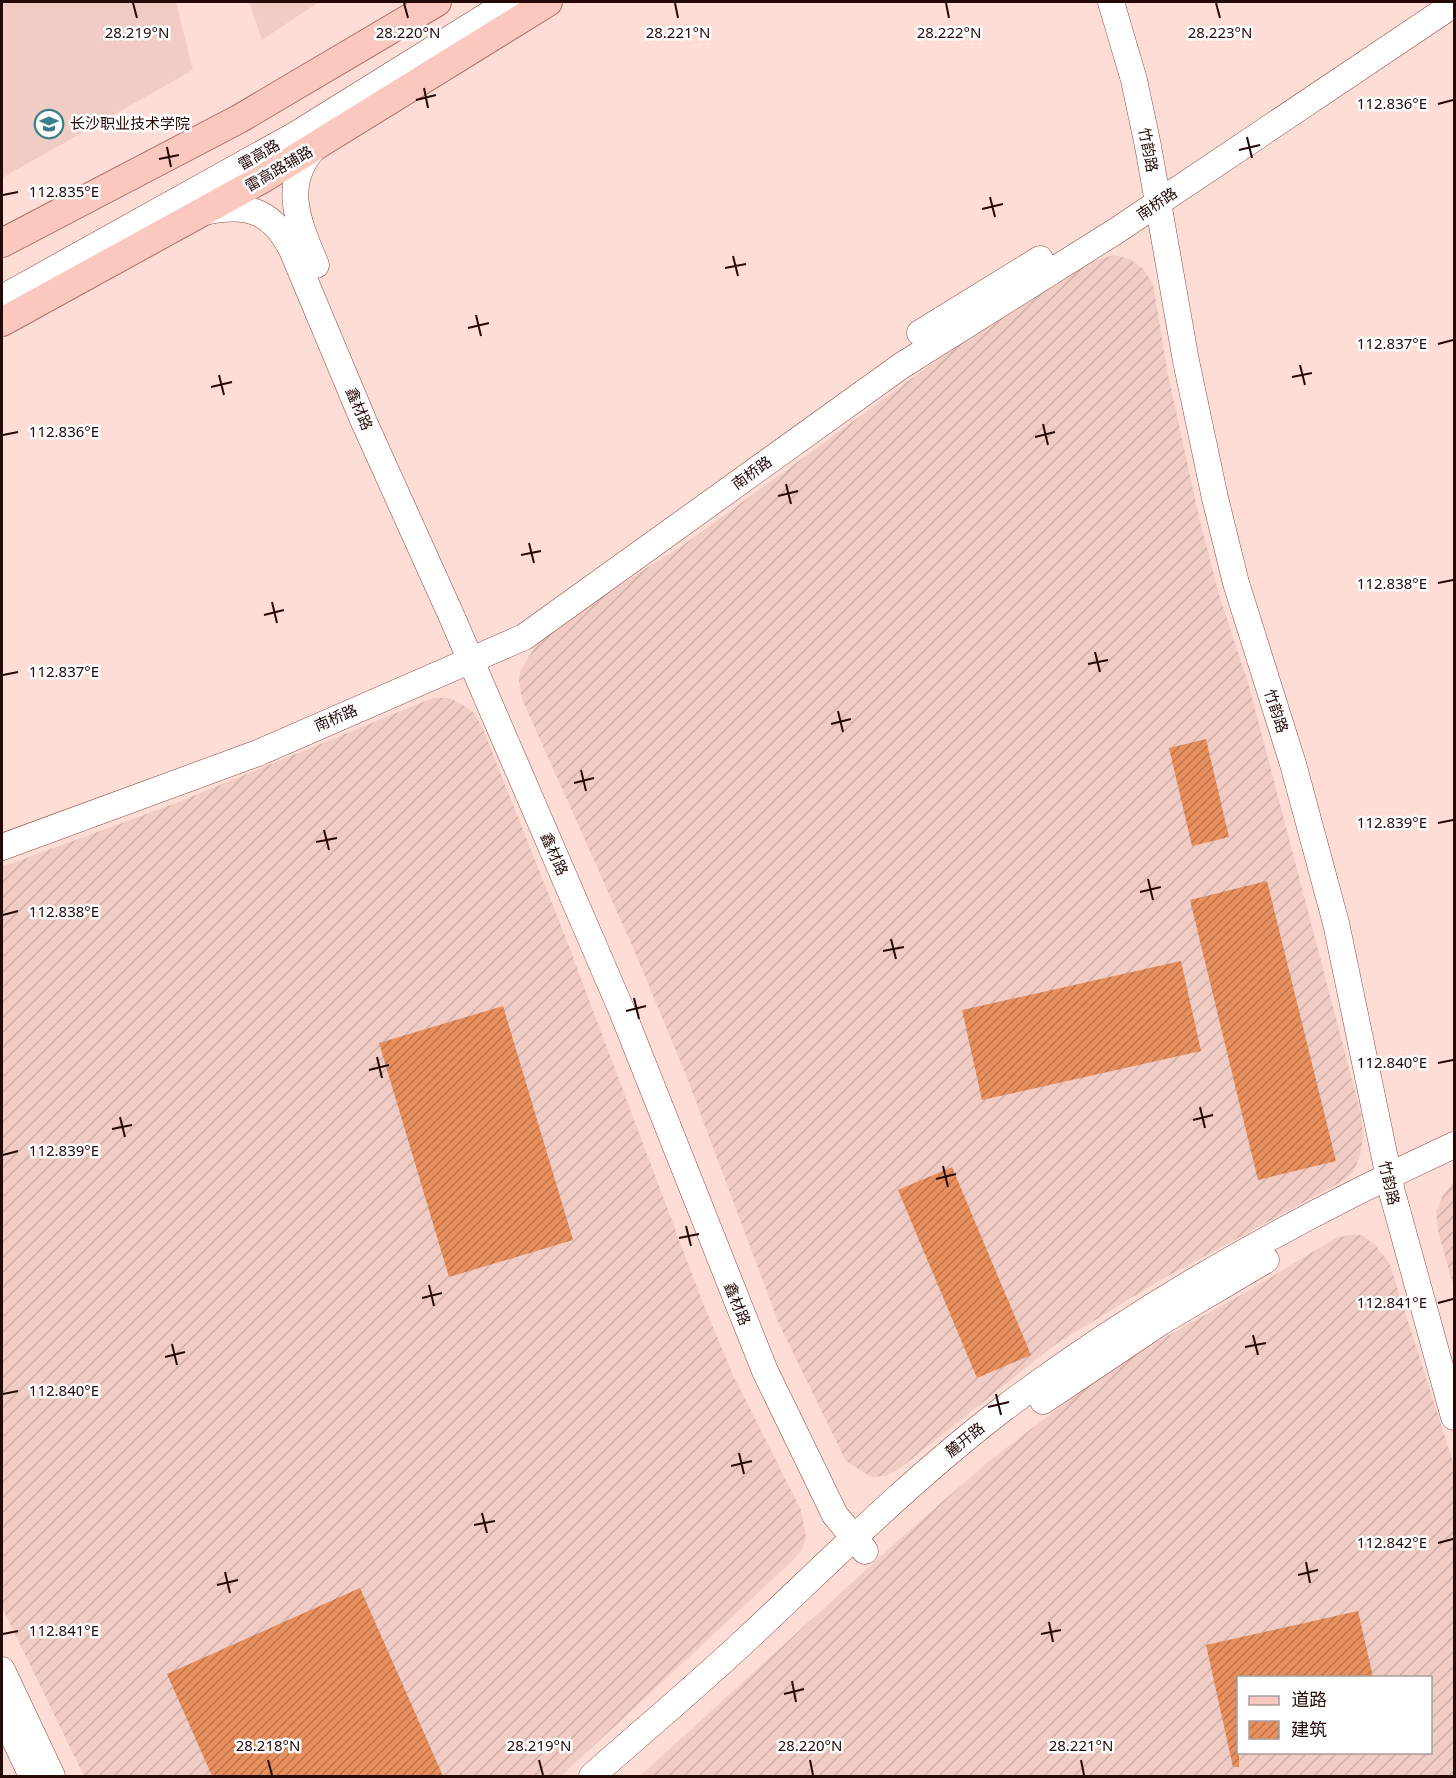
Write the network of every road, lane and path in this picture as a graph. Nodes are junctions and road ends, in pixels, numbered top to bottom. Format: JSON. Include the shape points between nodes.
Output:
{"nodes":[{"id":1,"x":437,"y":2,"type":"edge"},
{"id":2,"x":492,"y":2,"type":"edge"},
{"id":3,"x":509,"y":2,"type":"edge"},
{"id":4,"x":548,"y":2,"type":"edge"},
{"id":5,"x":1111,"y":2,"type":"edge"},
{"id":6,"x":1127,"y":2,"type":"edge"},
{"id":7,"x":1427,"y":2,"type":"edge"},
{"id":8,"x":1455,"y":4,"type":"edge"},
{"id":9,"x":315,"y":147,"type":"junction"},
{"id":10,"x":1163,"y":190,"type":"junction"},
{"id":11,"x":204,"y":212,"type":"junction"},
{"id":12,"x":2,"y":243,"type":"edge"},
{"id":13,"x":2,"y":288,"type":"edge"},
{"id":14,"x":2,"y":297,"type":"edge"},
{"id":15,"x":2,"y":322,"type":"edge"},
{"id":16,"x":476,"y":652,"type":"junction"},
{"id":17,"x":2,"y":830,"type":"edge"},
{"id":18,"x":2,"y":847,"type":"edge"},
{"id":19,"x":1455,"y":1144,"type":"edge"},
{"id":20,"x":1455,"y":1161,"type":"edge"},
{"id":21,"x":1397,"y":1180,"type":"junction"},
{"id":22,"x":1455,"y":1364,"type":"edge"},
{"id":23,"x":1455,"y":1417,"type":"edge"},
{"id":24,"x":865,"y":1539,"type":"junction"},
{"id":25,"x":2,"y":1670,"type":"edge"},
{"id":26,"x":2,"y":1712,"type":"edge"},
{"id":27,"x":32,"y":1776,"type":"edge"},
{"id":28,"x":52,"y":1776,"type":"edge"},
{"id":29,"x":592,"y":1776,"type":"edge"},
{"id":30,"x":619,"y":1776,"type":"edge"}],
"edges":[{"from":1,"to":12,"type":"main road","via":[[238,119]]},
{"from":2,"to":13,"type":"main road","name":"雷高路","via":[[290,127]]},
{"from":3,"to":14,"type":"main road","name":"雷高路","via":[[295,135]]},
{"from":4,"to":9,"type":"main road","name":"雷高路辅路"},
{"from":5,"to":10,"type":"main road","name":"竹韵路"},
{"from":6,"to":10,"type":"main road","name":"竹韵路","via":[[1159,124]]},
{"from":7,"to":10,"type":"main road","name":"南桥路"},
{"from":8,"to":10,"type":"main road","name":"南桥路"},
{"from":9,"to":11,"type":"main road","name":"雷高路辅路"},
{"from":9,"to":16,"type":"main road","name":"鑫材路","via":[[296,177],[296,201],[303,232]]},
{"from":10,"to":16,"type":"main road","name":"南桥路","via":[[893,350]]},
{"from":10,"to":21,"type":"main road","name":"竹韵路","via":[[1252,580],[1350,921]]},
{"from":11,"to":15,"type":"main road","name":"雷高路辅路"},
{"from":11,"to":16,"type":"main road","name":"鑫材路","via":[[234,208],[260,213],[287,240],[364,422]]},
{"from":16,"to":17,"type":"main road","name":"南桥路"},
{"from":16,"to":18,"type":"main road","name":"南桥路","via":[[258,753]]},
{"from":16,"to":24,"type":"main road","name":"鑫材路","via":[[765,1371],[835,1515]]},
{"from":19,"to":21,"type":"main road","name":"麓开路"},
{"from":20,"to":21,"type":"main road","name":"麓开路"},
{"from":21,"to":22,"type":"main road","name":"竹韵路"},
{"from":21,"to":23,"type":"main road","name":"竹韵路"},
{"from":21,"to":24,"type":"main road","name":"麓开路","via":[[1086,1371]]},
{"from":24,"to":29,"type":"main road","name":"麓开路"},
{"from":24,"to":30,"type":"main road","name":"麓开路"},
{"from":25,"to":28,"type":"main road"},
{"from":26,"to":27,"type":"main road"}]}
